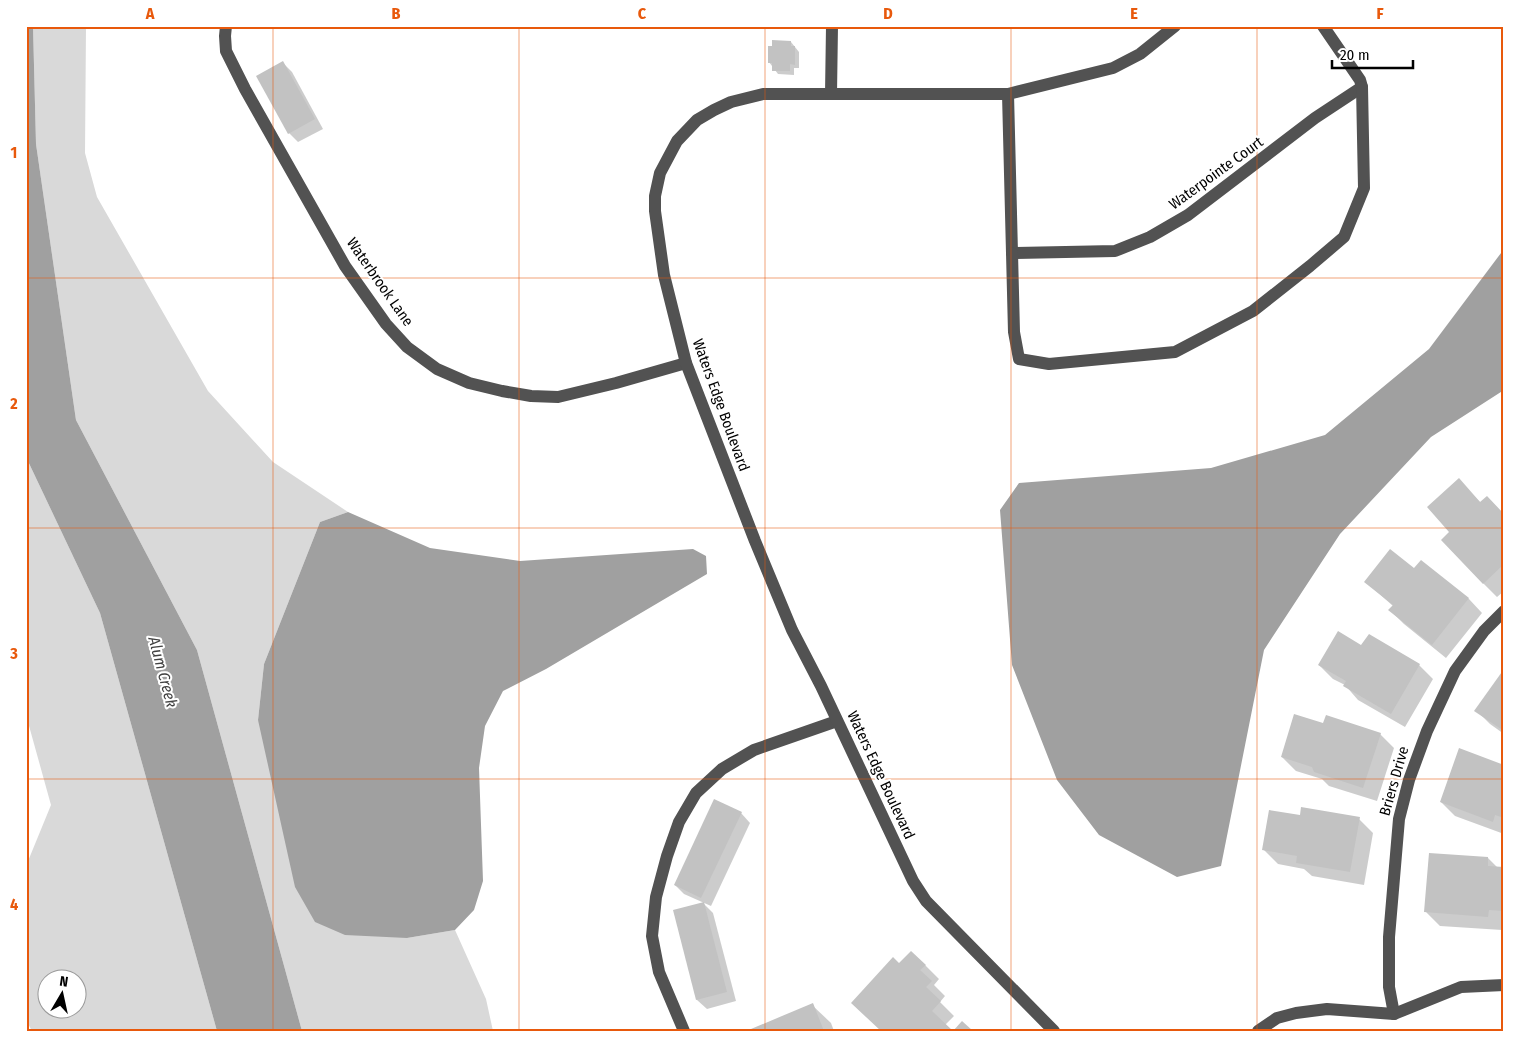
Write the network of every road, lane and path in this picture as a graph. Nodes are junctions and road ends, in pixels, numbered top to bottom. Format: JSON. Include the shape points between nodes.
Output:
{"nodes":[{"id":1,"x":226,"y":26,"type":"edge"},
{"id":2,"x":832,"y":26,"type":"edge"},
{"id":3,"x":1175,"y":26,"type":"edge"},
{"id":4,"x":1323,"y":26,"type":"edge"},
{"id":5,"x":1362,"y":87,"type":"junction"},
{"id":6,"x":830,"y":94,"type":"junction"},
{"id":7,"x":1008,"y":94,"type":"junction"},
{"id":8,"x":1012,"y":253,"type":"junction"},
{"id":9,"x":686,"y":363,"type":"junction"},
{"id":10,"x":1504,"y":611,"type":"edge"},
{"id":11,"x":837,"y":721,"type":"junction"},
{"id":12,"x":1504,"y":985,"type":"edge"},
{"id":13,"x":1394,"y":1014,"type":"junction"},
{"id":14,"x":684,"y":1031,"type":"edge"},
{"id":15,"x":1054,"y":1031,"type":"edge"},
{"id":16,"x":1258,"y":1031,"type":"edge"}],
"edges":[{"from":1,"to":9,"type":"street","name":"Waterbrook Lane","via":[[226,51],[241,82],[345,266],[386,324],[407,347],[437,369],[502,392],[558,397]]},
{"from":2,"to":6,"type":"street"},
{"from":3,"to":7,"type":"street","name":"Waters Edge Boulevard","via":[[1140,54],[1112,68]]},
{"from":4,"to":5,"type":"street"},
{"from":5,"to":8,"type":"street","name":"Waterpointe Court","via":[[1315,118],[1188,215],[1150,237],[1116,251]]},
{"from":5,"to":8,"type":"street","via":[[1364,188],[1344,237],[1253,310],[1175,352],[1049,364],[1019,359],[1014,332]]},
{"from":6,"to":7,"type":"street","name":"Waters Edge Boulevard"},
{"from":6,"to":9,"type":"street","name":"Waters Edge Boulevard","via":[[764,94],[731,102],[698,120],[677,141],[660,173],[655,211],[664,275]]},
{"from":7,"to":8,"type":"street"},
{"from":9,"to":11,"type":"street","name":"Waters Edge Boulevard","via":[[792,630]]},
{"from":10,"to":13,"type":"street","name":"Briers Drive","via":[[1484,631],[1455,671],[1426,731],[1409,780],[1399,819],[1389,937]]},
{"from":11,"to":14,"type":"street","via":[[754,750],[722,769],[696,793],[679,822],[656,897],[652,936],[660,972]]},
{"from":11,"to":15,"type":"street","name":"Waters Edge Boulevard","via":[[913,881],[926,901]]},
{"from":12,"to":13,"type":"street","via":[[1461,987]]},
{"from":13,"to":16,"type":"street","via":[[1327,1009],[1277,1018]]}]}
